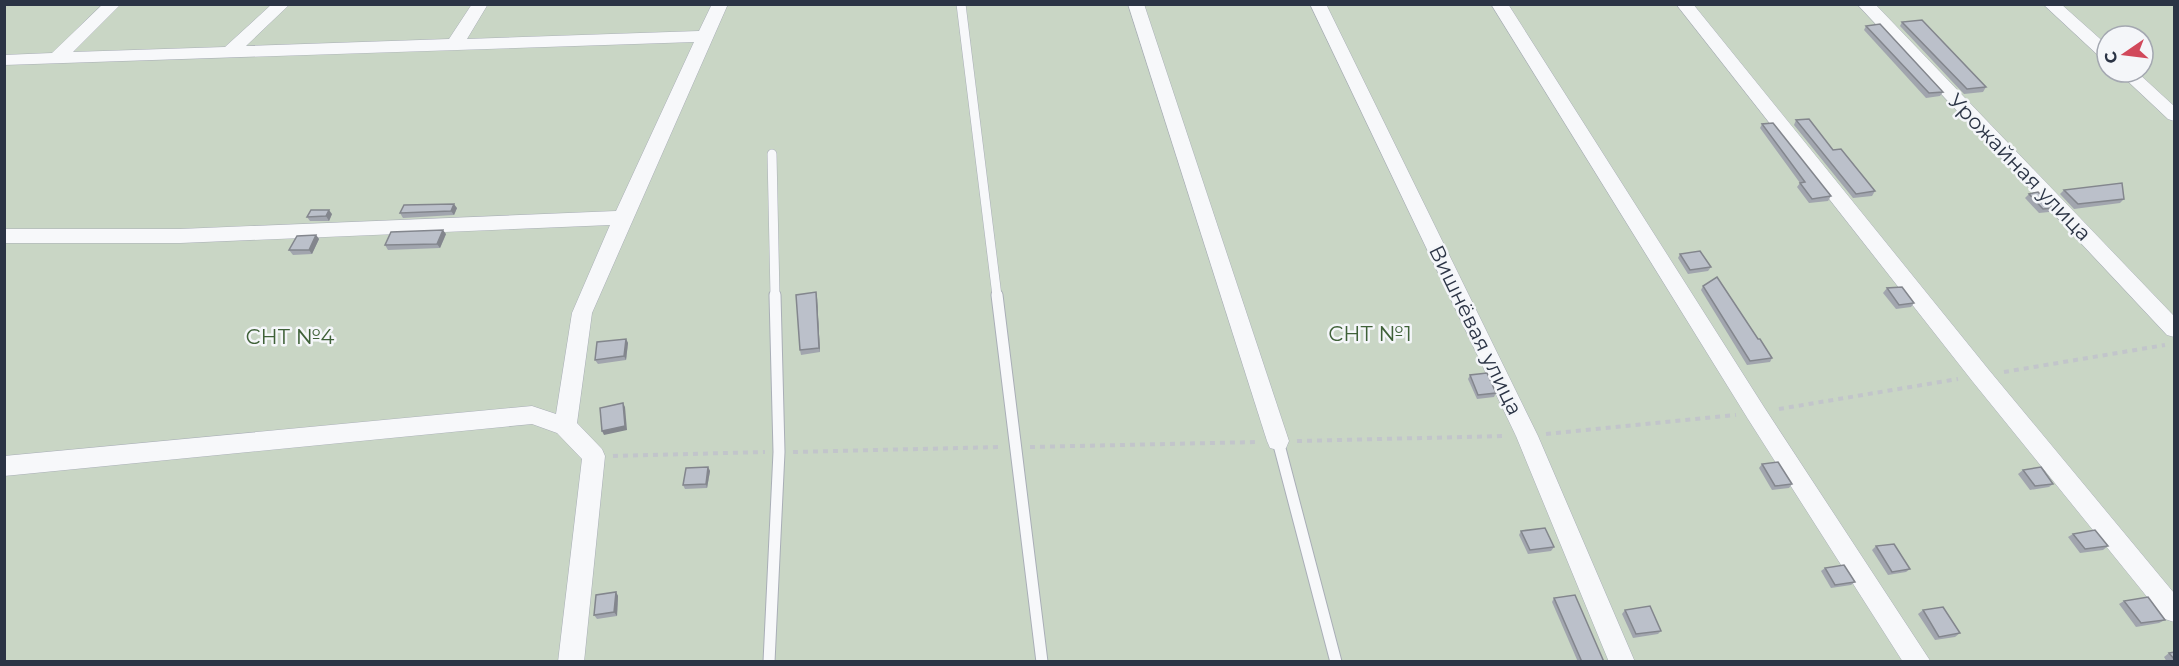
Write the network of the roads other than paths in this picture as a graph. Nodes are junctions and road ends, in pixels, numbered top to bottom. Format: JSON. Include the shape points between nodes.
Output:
{"nodes":[{"id":1,"x":113,"y":4,"type":"edge"},
{"id":2,"x":282,"y":4,"type":"edge"},
{"id":3,"x":480,"y":4,"type":"edge"},
{"id":4,"x":720,"y":4,"type":"edge"},
{"id":5,"x":961,"y":4,"type":"edge"},
{"id":6,"x":1136,"y":4,"type":"edge"},
{"id":7,"x":1318,"y":4,"type":"edge"},
{"id":8,"x":1499,"y":4,"type":"edge"},
{"id":9,"x":1684,"y":4,"type":"edge"},
{"id":10,"x":1865,"y":4,"type":"edge"},
{"id":11,"x":2051,"y":4,"type":"edge"},
{"id":12,"x":705,"y":36,"type":"junction"},
{"id":13,"x":2095,"y":43,"type":"edge"},
{"id":14,"x":454,"y":44,"type":"junction"},
{"id":15,"x":230,"y":52,"type":"junction"},
{"id":16,"x":57,"y":58,"type":"junction"},
{"id":17,"x":4,"y":60,"type":"edge"},
{"id":18,"x":2140,"y":84,"type":"edge"},
{"id":19,"x":2175,"y":115,"type":"edge"},
{"id":20,"x":772,"y":154,"type":"dead end"},
{"id":21,"x":623,"y":218,"type":"junction"},
{"id":22,"x":4,"y":236,"type":"edge"},
{"id":23,"x":2175,"y":329,"type":"edge"},
{"id":24,"x":565,"y":426,"type":"junction"},
{"id":25,"x":1278,"y":441,"type":"joint"},
{"id":26,"x":4,"y":466,"type":"edge"},
{"id":27,"x":2175,"y":611,"type":"edge"},
{"id":28,"x":571,"y":662,"type":"edge"},
{"id":29,"x":769,"y":662,"type":"edge"},
{"id":30,"x":1042,"y":662,"type":"edge"},
{"id":31,"x":1336,"y":662,"type":"edge"},
{"id":32,"x":1622,"y":662,"type":"edge"},
{"id":33,"x":1918,"y":662,"type":"edge"}],
"edges":[{"from":1,"to":16,"type":"street"},
{"from":2,"to":15,"type":"street"},
{"from":3,"to":14,"type":"street"},
{"from":4,"to":12,"type":"street"},
{"from":5,"to":30,"type":"lane"},
{"from":6,"to":25,"type":"street"},
{"from":7,"to":32,"type":"street","name":"Вишнёвая улица","via":[[1527,436]]},
{"from":8,"to":33,"type":"street"},
{"from":9,"to":27,"type":"street","via":[[1981,376]]},
{"from":10,"to":23,"type":"street","name":"Урожайная улица"},
{"from":11,"to":13,"type":"street"},
{"from":12,"to":14,"type":"street"},
{"from":12,"to":21,"type":"street"},
{"from":14,"to":15,"type":"street"},
{"from":15,"to":16,"type":"street"},
{"from":16,"to":17,"type":"street"},
{"from":18,"to":19,"type":"street"},
{"from":20,"to":29,"type":"lane","via":[[779,452]]},
{"from":21,"to":22,"type":"street","via":[[180,236]]},
{"from":21,"to":24,"type":"street","via":[[582,313]]},
{"from":24,"to":26,"type":"street","via":[[532,415]]},
{"from":24,"to":28,"type":"street","via":[[594,456]]},
{"from":25,"to":31,"type":"lane"}]}
